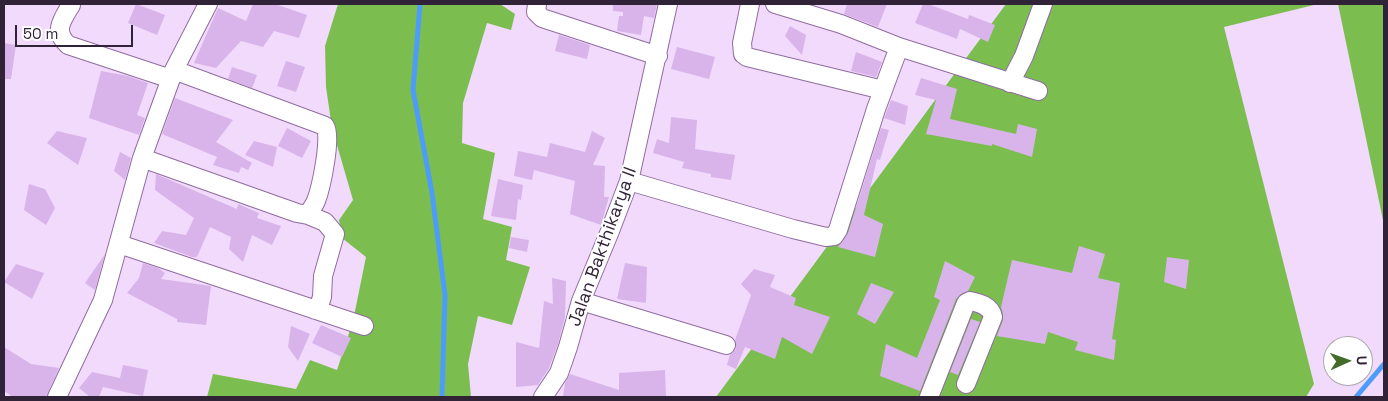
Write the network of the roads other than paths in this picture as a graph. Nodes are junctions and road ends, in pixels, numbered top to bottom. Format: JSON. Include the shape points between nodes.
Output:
{"nodes":[{"id":1,"x":70,"y":4,"type":"edge"},
{"id":2,"x":208,"y":4,"type":"edge"},
{"id":3,"x":537,"y":4,"type":"edge"},
{"id":4,"x":668,"y":4,"type":"edge"},
{"id":5,"x":750,"y":4,"type":"edge"},
{"id":6,"x":775,"y":4,"type":"edge"},
{"id":7,"x":1043,"y":4,"type":"edge"},
{"id":8,"x":899,"y":48,"type":"junction"},
{"id":9,"x":658,"y":56,"type":"junction"},
{"id":10,"x":172,"y":74,"type":"junction"},
{"id":11,"x":1010,"y":82,"type":"junction"},
{"id":12,"x":883,"y":90,"type":"junction"},
{"id":13,"x":1038,"y":92,"type":"dead end"},
{"id":14,"x":142,"y":158,"type":"junction"},
{"id":15,"x":629,"y":181,"type":"junction"},
{"id":16,"x":308,"y":215,"type":"junction"},
{"id":17,"x":119,"y":244,"type":"junction"},
{"id":18,"x":581,"y":301,"type":"junction"},
{"id":19,"x":315,"y":310,"type":"junction"},
{"id":20,"x":364,"y":326,"type":"dead end"},
{"id":21,"x":726,"y":345,"type":"dead end"},
{"id":22,"x":966,"y":384,"type":"dead end"},
{"id":23,"x":57,"y":397,"type":"edge"},
{"id":24,"x":542,"y":397,"type":"edge"},
{"id":25,"x":930,"y":397,"type":"edge"}],
"edges":[{"from":1,"to":10,"type":"street","via":[[59,33],[68,45]]},
{"from":2,"to":10,"type":"street"},
{"from":3,"to":9,"type":"street","via":[[536,12],[542,18]]},
{"from":4,"to":9,"type":"street","name":"Jalan Bakthikarya II"},
{"from":5,"to":12,"type":"street","via":[[742,43],[743,54],[747,57]]},
{"from":6,"to":8,"type":"street","via":[[841,24]]},
{"from":7,"to":11,"type":"street","via":[[1024,56]]},
{"from":8,"to":11,"type":"street"},
{"from":8,"to":12,"type":"street"},
{"from":9,"to":15,"type":"street","name":"Jalan Bakthikarya II"},
{"from":10,"to":14,"type":"street"},
{"from":10,"to":16,"type":"street","via":[[325,126],[328,143],[316,200]]},
{"from":11,"to":13,"type":"street"},
{"from":12,"to":15,"type":"street","via":[[838,230],[832,237],[793,229]]},
{"from":14,"to":16,"type":"street"},
{"from":14,"to":17,"type":"street"},
{"from":15,"to":18,"type":"street","name":"Jalan Bakthikarya II"},
{"from":16,"to":19,"type":"street","via":[[325,222],[335,234],[323,276],[322,297]]},
{"from":17,"to":19,"type":"street"},
{"from":17,"to":23,"type":"street","via":[[103,300]]},
{"from":18,"to":21,"type":"street"},
{"from":18,"to":24,"type":"street","name":"Jalan Bakthikarya II","via":[[559,373]]},
{"from":19,"to":20,"type":"street"},
{"from":22,"to":25,"type":"street","via":[[993,317],[988,307],[970,301],[966,303]]}]}
